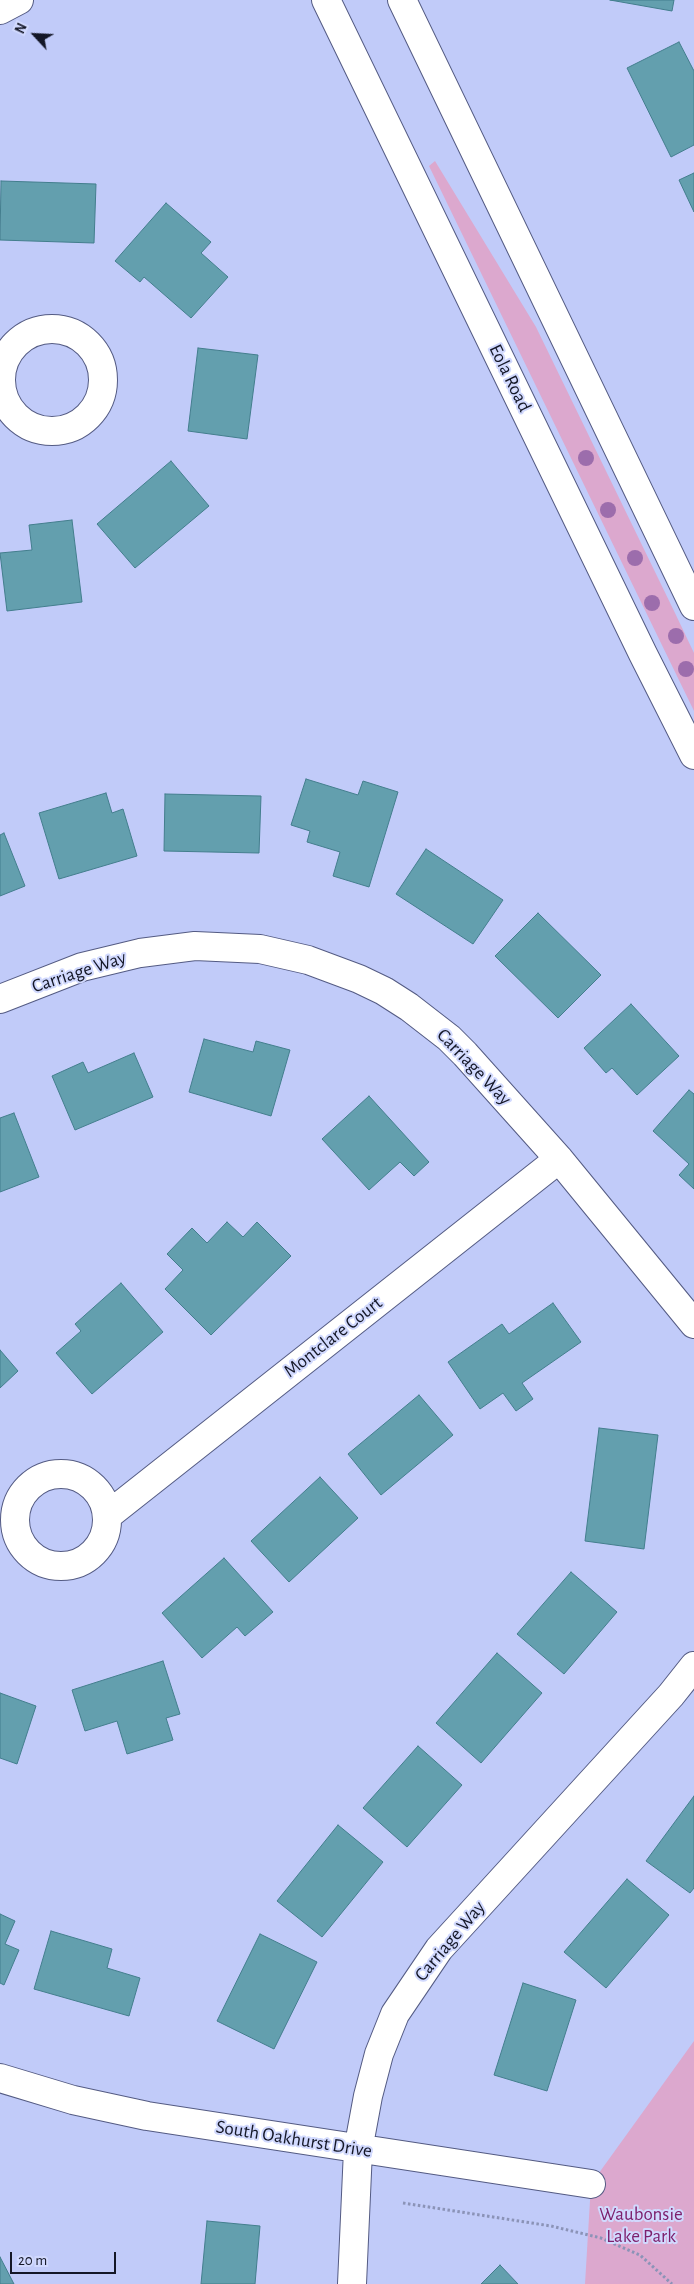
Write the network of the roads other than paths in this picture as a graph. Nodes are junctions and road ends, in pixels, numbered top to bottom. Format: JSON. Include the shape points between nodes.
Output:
{"nodes":[{"id":1,"x":19,"y":0,"type":"edge"},
{"id":2,"x":326,"y":0,"type":"edge"},
{"id":3,"x":402,"y":0,"type":"edge"},
{"id":4,"x":0,"y":10,"type":"edge"},
{"id":5,"x":694,"y":606,"type":"edge"},
{"id":6,"x":694,"y":755,"type":"edge"},
{"id":7,"x":0,"y":999,"type":"edge"},
{"id":8,"x":558,"y":1159,"type":"junction"},
{"id":9,"x":694,"y":1324,"type":"edge"},
{"id":10,"x":107,"y":1516,"type":"dead end"},
{"id":11,"x":694,"y":1666,"type":"edge"},
{"id":12,"x":0,"y":2078,"type":"edge"},
{"id":13,"x":358,"y":2150,"type":"junction"},
{"id":14,"x":591,"y":2184,"type":"dead end"},
{"id":15,"x":352,"y":2284,"type":"edge"}],
"edges":[{"from":1,"to":4,"type":"street"},
{"from":2,"to":6,"type":"street","name":"Eola Road"},
{"from":3,"to":5,"type":"street"},
{"from":7,"to":8,"type":"street","name":"Carriage Way","via":[[82,967],[149,952],[195,946],[260,949],[308,960],[384,991],[449,1038]]},
{"from":8,"to":9,"type":"street","name":"Carriage Way"},
{"from":8,"to":10,"type":"street","name":"Montclare Court"},
{"from":11,"to":13,"type":"street","name":"Carriage Way","via":[[439,1950],[417,1979],[395,2014],[380,2054]]},
{"from":12,"to":13,"type":"street","name":"South Oakhurst Drive","via":[[73,2100],[146,2116]]},
{"from":13,"to":14,"type":"street","name":"South Oakhurst Drive"},
{"from":13,"to":15,"type":"street","name":"Carriage Way"}]}
